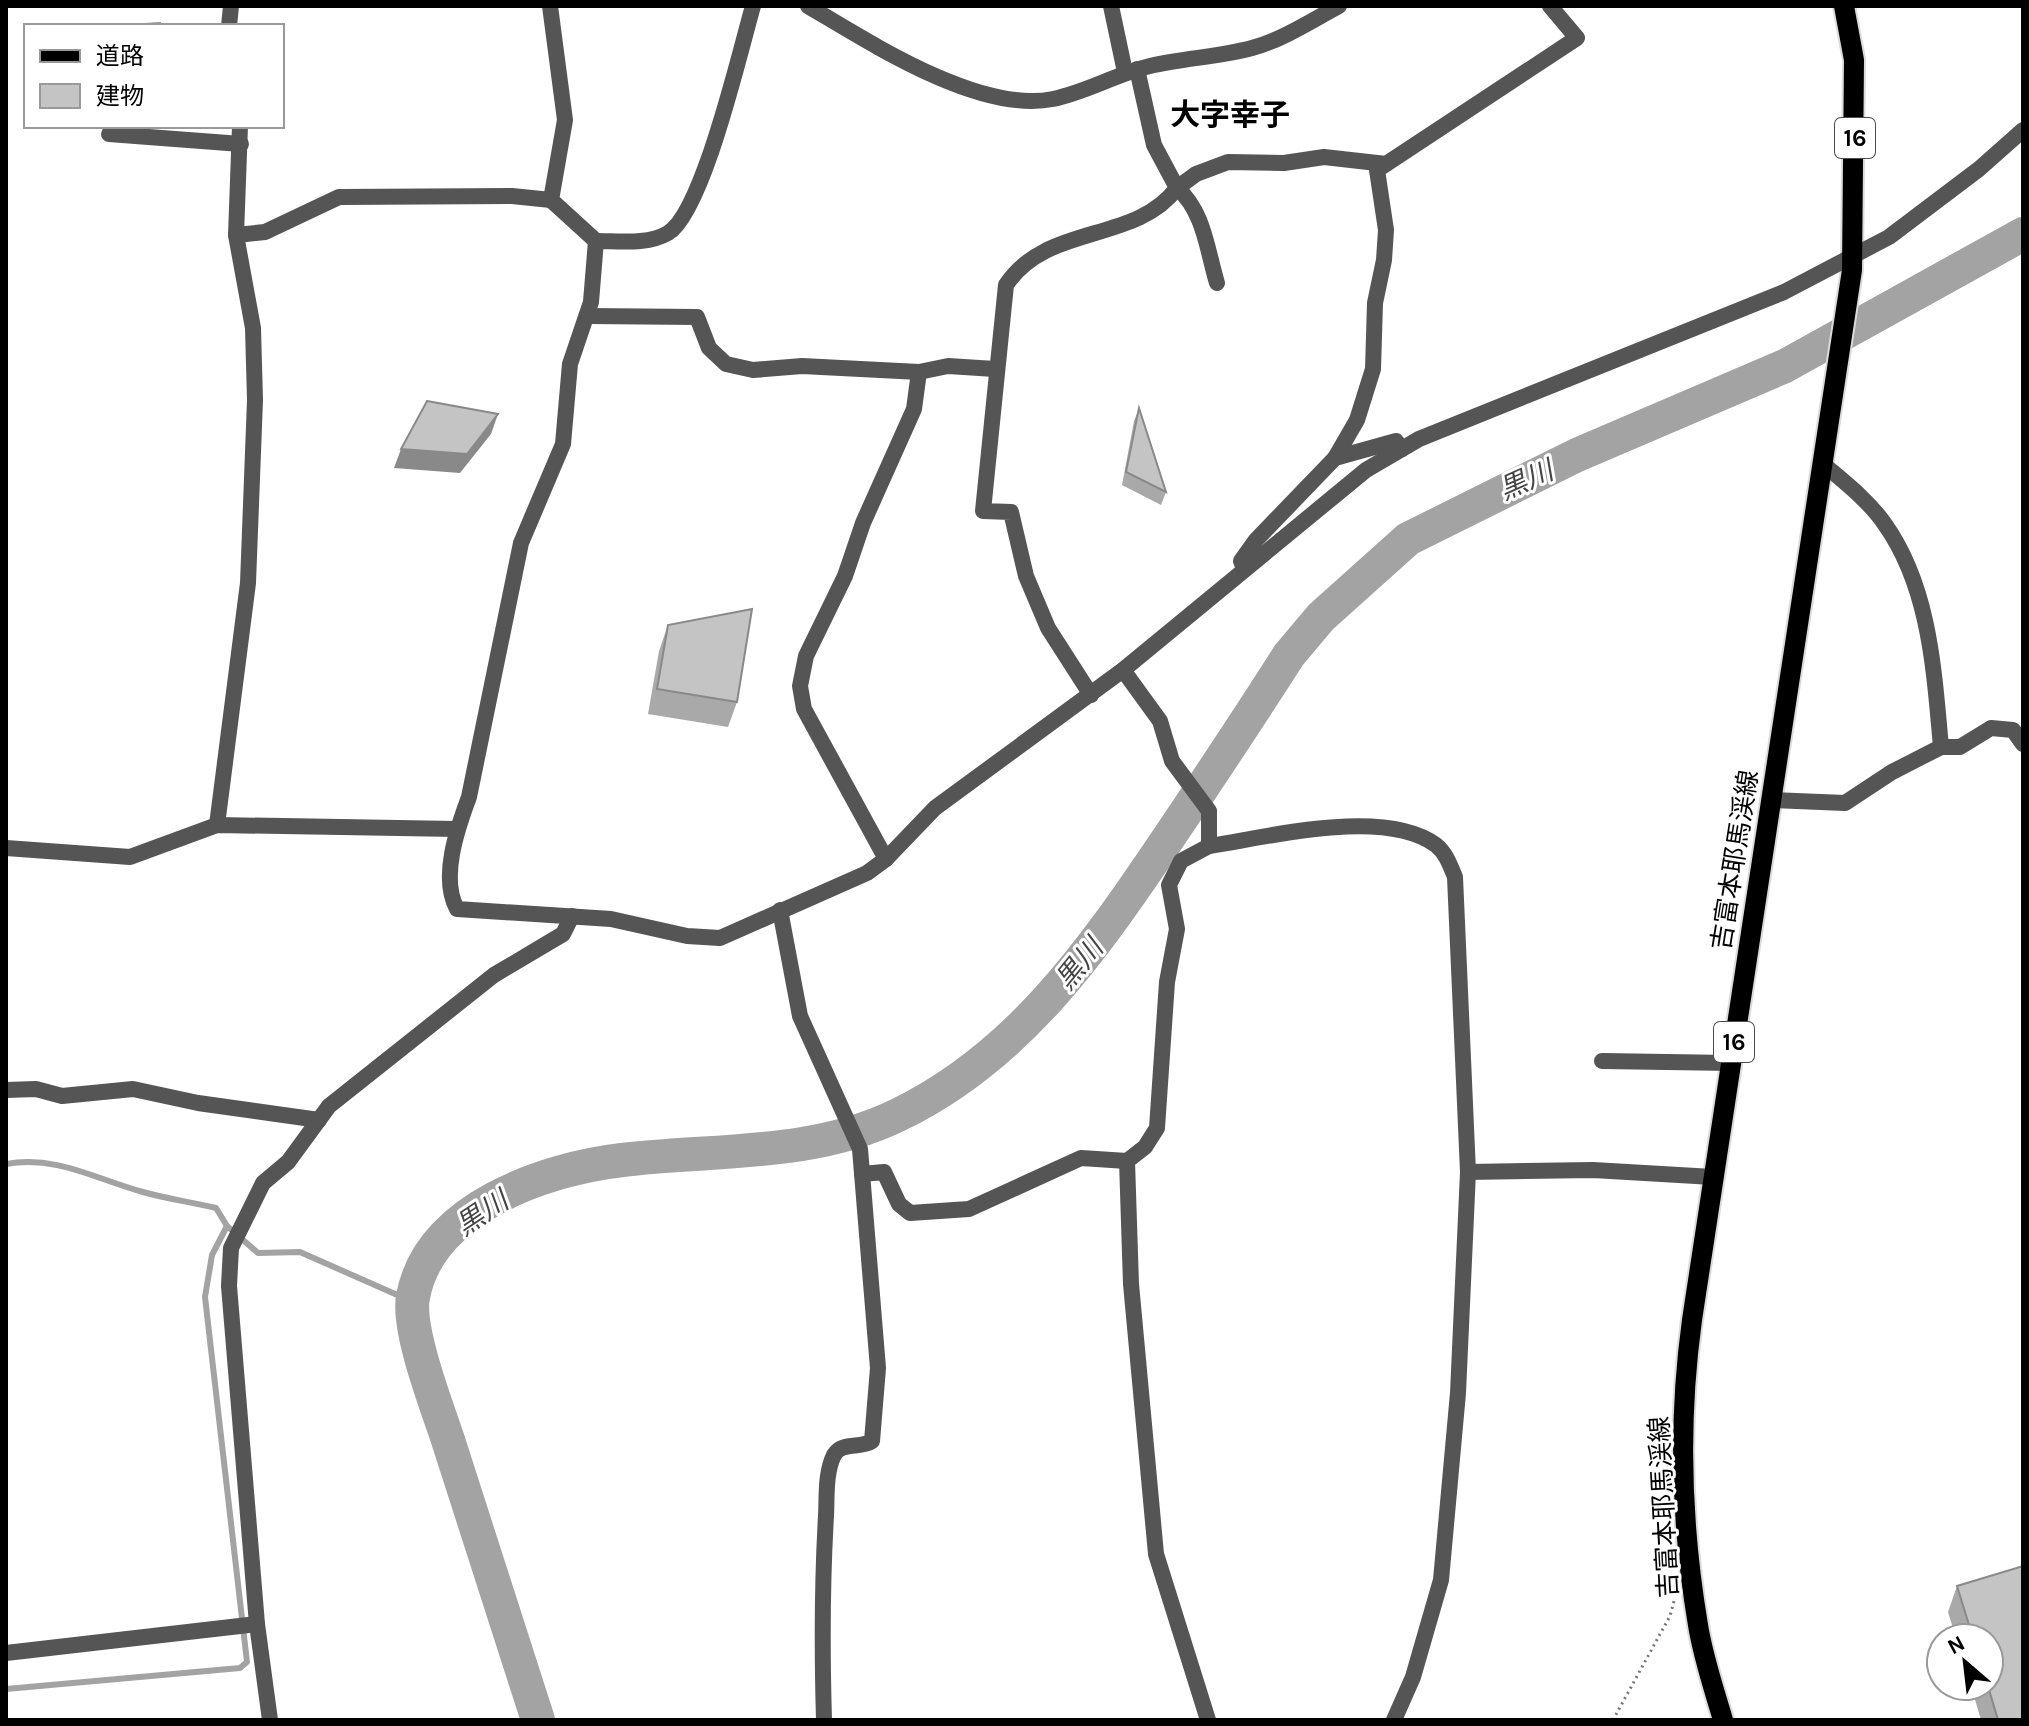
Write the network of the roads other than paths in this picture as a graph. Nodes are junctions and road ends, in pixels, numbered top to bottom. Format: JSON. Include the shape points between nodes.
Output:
{"nodes":[{"id":1,"x":550,"y":6,"type":"edge"},
{"id":2,"x":753,"y":6,"type":"edge"},
{"id":3,"x":808,"y":6,"type":"edge"},
{"id":4,"x":1111,"y":6,"type":"edge"},
{"id":5,"x":1339,"y":6,"type":"edge"},
{"id":6,"x":1550,"y":6,"type":"edge"},
{"id":7,"x":1844,"y":6,"type":"edge"},
{"id":8,"x":1131,"y":70,"type":"junction"},
{"id":9,"x":240,"y":128,"type":"edge"},
{"id":10,"x":2023,"y":130,"type":"edge"},
{"id":11,"x":109,"y":134,"type":"dead end"},
{"id":12,"x":241,"y":144,"type":"junction"},
{"id":13,"x":1386,"y":164,"type":"junction"},
{"id":14,"x":1177,"y":188,"type":"junction"},
{"id":15,"x":551,"y":200,"type":"junction"},
{"id":16,"x":236,"y":235,"type":"junction"},
{"id":17,"x":596,"y":241,"type":"junction"},
{"id":18,"x":1852,"y":262,"type":"junction"},
{"id":19,"x":1217,"y":283,"type":"dead end"},
{"id":20,"x":588,"y":316,"type":"junction"},
{"id":21,"x":995,"y":369,"type":"junction"},
{"id":22,"x":919,"y":372,"type":"junction"},
{"id":23,"x":1402,"y":449,"type":"junction"},
{"id":24,"x":1335,"y":458,"type":"junction"},
{"id":25,"x":1822,"y":463,"type":"junction"},
{"id":26,"x":1244,"y":569,"type":"junction"},
{"id":27,"x":1123,"y":670,"type":"junction"},
{"id":28,"x":1091,"y":695,"type":"junction"},
{"id":29,"x":2023,"y":744,"type":"edge"},
{"id":30,"x":1941,"y":747,"type":"junction"},
{"id":31,"x":1771,"y":800,"type":"junction"},
{"id":32,"x":217,"y":825,"type":"junction"},
{"id":33,"x":456,"y":829,"type":"junction"},
{"id":34,"x":1209,"y":846,"type":"junction"},
{"id":35,"x":6,"y":848,"type":"edge"},
{"id":36,"x":886,"y":859,"type":"junction"},
{"id":37,"x":780,"y":910,"type":"junction"},
{"id":38,"x":572,"y":916,"type":"junction"},
{"id":39,"x":1602,"y":1061,"type":"dead end"},
{"id":40,"x":1731,"y":1063,"type":"junction"},
{"id":41,"x":6,"y":1090,"type":"edge"},
{"id":42,"x":319,"y":1120,"type":"junction"},
{"id":43,"x":1127,"y":1161,"type":"junction"},
{"id":44,"x":1468,"y":1172,"type":"junction"},
{"id":45,"x":862,"y":1174,"type":"junction"},
{"id":46,"x":1713,"y":1177,"type":"junction"},
{"id":47,"x":257,"y":1624,"type":"junction"},
{"id":48,"x":6,"y":1653,"type":"edge"},
{"id":49,"x":270,"y":1720,"type":"edge"},
{"id":50,"x":824,"y":1720,"type":"edge"},
{"id":51,"x":1208,"y":1720,"type":"edge"},
{"id":52,"x":1394,"y":1720,"type":"edge"},
{"id":53,"x":1723,"y":1720,"type":"edge"}],
"edges":[{"from":1,"to":15,"type":"street","via":[[565,120]]},
{"from":2,"to":17,"type":"street","via":[[687,215],[652,240]]},
{"from":3,"to":8,"type":"street","via":[[901,61],[1011,100],[1049,100]]},
{"from":4,"to":8,"type":"street"},
{"from":5,"to":8,"type":"street","via":[[1251,49]]},
{"from":6,"to":13,"type":"street","via":[[1577,38]]},
{"from":7,"to":18,"type":"main road","name":"吉富本耶馬渓線","number":"16","via":[[1854,60]]},
{"from":8,"to":14,"type":"street","via":[[1154,145]]},
{"from":9,"to":12,"type":"street"},
{"from":10,"to":18,"type":"street"},
{"from":11,"to":12,"type":"street"},
{"from":12,"to":16,"type":"street"},
{"from":13,"to":14,"type":"street","via":[[1324,157],[1228,162]]},
{"from":13,"to":24,"type":"street","via":[[1377,170],[1386,230],[1375,303],[1373,369],[1357,420]]},
{"from":14,"to":19,"type":"street","via":[[1197,212]]},
{"from":14,"to":21,"type":"street","via":[[1167,201],[1115,228],[1049,247],[1013,275],[1006,285]]},
{"from":15,"to":16,"type":"street","via":[[339,197],[265,232]]},
{"from":15,"to":17,"type":"street"},
{"from":16,"to":32,"type":"street","via":[[253,328],[255,400],[248,583]]},
{"from":17,"to":20,"type":"street"},
{"from":18,"to":23,"type":"street"},
{"from":18,"to":25,"type":"main road","name":"吉富本耶馬渓線","number":"16"},
{"from":20,"to":22,"type":"street","via":[[697,317],[709,348],[726,364],[753,370],[802,366]]},
{"from":20,"to":33,"type":"street","via":[[570,364],[563,444],[521,543],[469,797]]},
{"from":21,"to":22,"type":"street","via":[[948,366]]},
{"from":21,"to":28,"type":"street","via":[[983,511],[1011,512],[1026,576],[1042,615]]},
{"from":22,"to":36,"type":"street","via":[[914,409],[806,656],[800,686],[804,709]]},
{"from":23,"to":24,"type":"street","via":[[1396,441]]},
{"from":23,"to":26,"type":"street","via":[[1366,470]]},
{"from":24,"to":26,"type":"street","via":[[1256,540],[1241,561]]},
{"from":25,"to":30,"type":"street","via":[[1883,520],[1907,559],[1933,664]]},
{"from":25,"to":31,"type":"main road","name":"吉富本耶馬渓線","number":"16"},
{"from":26,"to":27,"type":"street"},
{"from":27,"to":28,"type":"street"},
{"from":27,"to":34,"type":"street","via":[[1160,721],[1172,761],[1209,811]]},
{"from":28,"to":36,"type":"street","via":[[935,808]]},
{"from":29,"to":30,"type":"street","via":[[2013,730],[1991,728],[1960,747]]},
{"from":30,"to":31,"type":"street","via":[[1845,803]]},
{"from":31,"to":40,"type":"main road","name":"吉富本耶馬渓線","number":"16"},
{"from":32,"to":33,"type":"street"},
{"from":32,"to":35,"type":"street","via":[[130,857]]},
{"from":33,"to":38,"type":"street","via":[[449,894],[457,909]]},
{"from":34,"to":43,"type":"street","via":[[1181,861],[1169,885],[1177,929],[1167,982],[1157,1128]]},
{"from":34,"to":44,"type":"street","via":[[1381,827],[1426,839],[1447,858],[1455,877]]},
{"from":36,"to":37,"type":"street","via":[[867,873]]},
{"from":37,"to":38,"type":"street","via":[[720,938]]},
{"from":37,"to":45,"type":"street","via":[[800,1016],[860,1149]]},
{"from":38,"to":42,"type":"street","via":[[563,934],[494,975],[329,1106]]},
{"from":39,"to":40,"type":"street"},
{"from":40,"to":46,"type":"main road","name":"吉富本耶馬渓線","number":"16"},
{"from":41,"to":42,"type":"street","via":[[36,1089],[62,1096],[133,1089]]},
{"from":42,"to":47,"type":"street","via":[[288,1162],[263,1183],[237,1234],[228,1267]]},
{"from":43,"to":45,"type":"street","via":[[1081,1158],[969,1209],[910,1213],[899,1204],[884,1172]]},
{"from":43,"to":51,"type":"street","via":[[1131,1284],[1156,1554]]},
{"from":44,"to":46,"type":"street","via":[[1593,1170]]},
{"from":44,"to":52,"type":"street","via":[[1458,1393],[1441,1580],[1413,1677]]},
{"from":45,"to":50,"type":"street","via":[[878,1368],[874,1435],[868,1444],[841,1448],[829,1473],[823,1564]]},
{"from":46,"to":53,"type":"main road","name":"吉富本耶馬渓線","number":"16","via":[[1687,1355],[1682,1438],[1698,1628]]},
{"from":47,"to":48,"type":"street"},
{"from":47,"to":49,"type":"street"}]}
